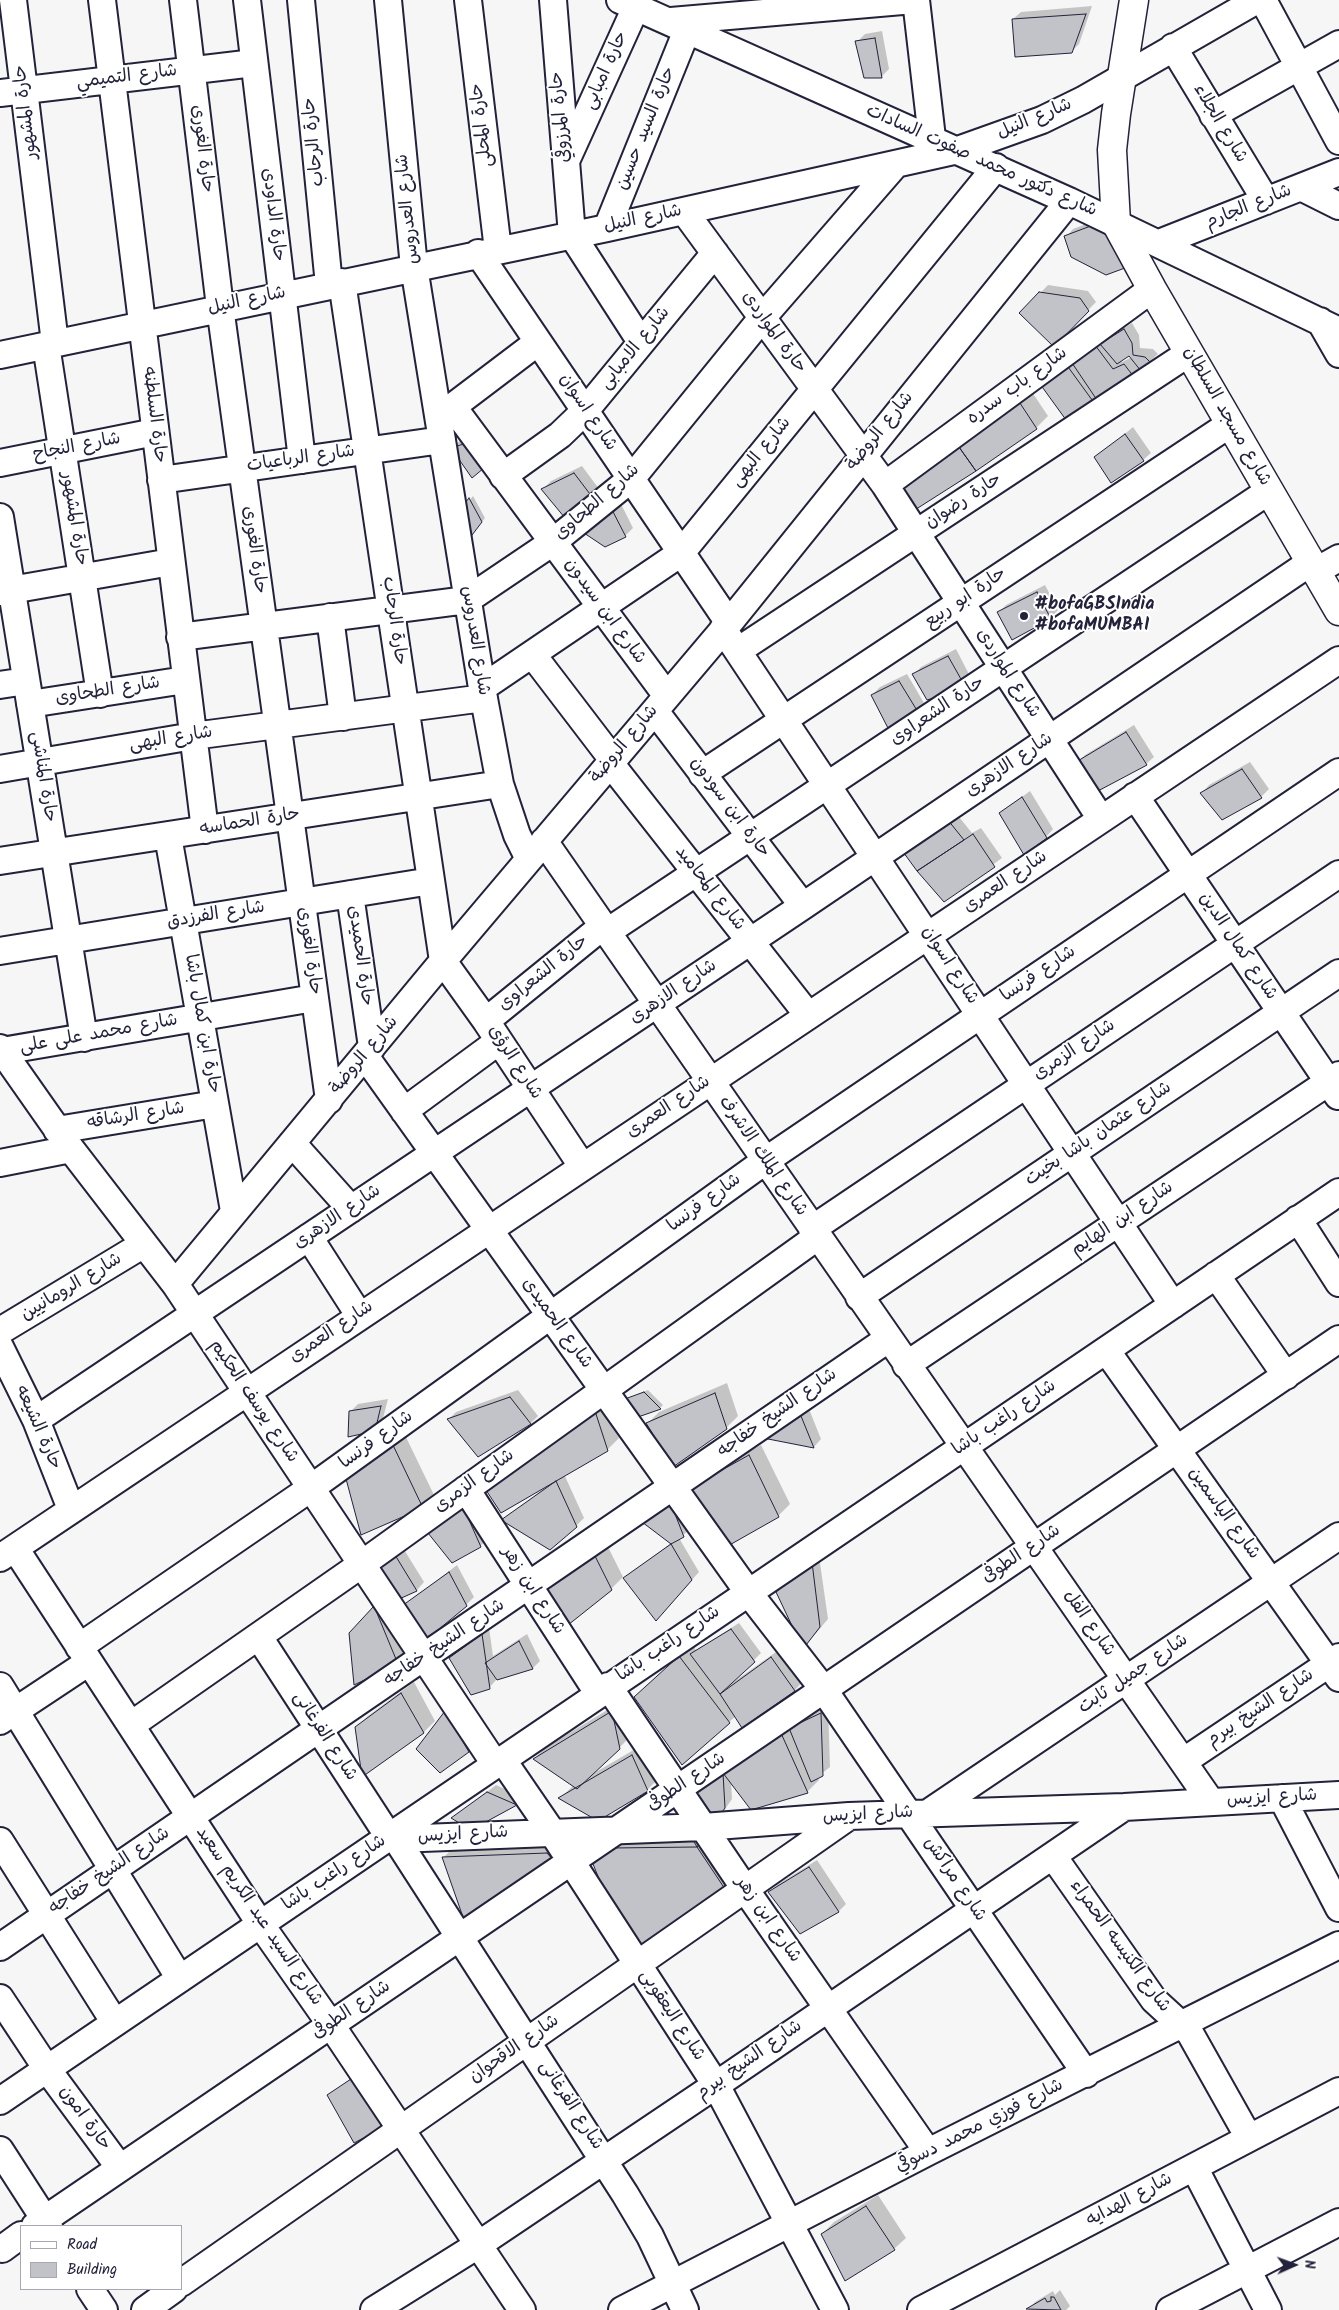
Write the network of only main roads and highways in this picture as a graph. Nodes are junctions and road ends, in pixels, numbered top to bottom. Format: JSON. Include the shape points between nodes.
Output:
{"nodes":[{"id":1,"x":1134,"y":0,"type":"edge"},
{"id":2,"x":1322,"y":564,"type":"edge"},
{"id":3,"x":1339,"y":611,"type":"edge"}],
"edges":[{"from":1,"to":2,"type":"main road","name":"شارع مسجد السلطان","via":[[1112,150],[1116,223],[1269,491]]},
{"from":2,"to":3,"type":"main road","name":"شارع مسجد السلطان"}]}
